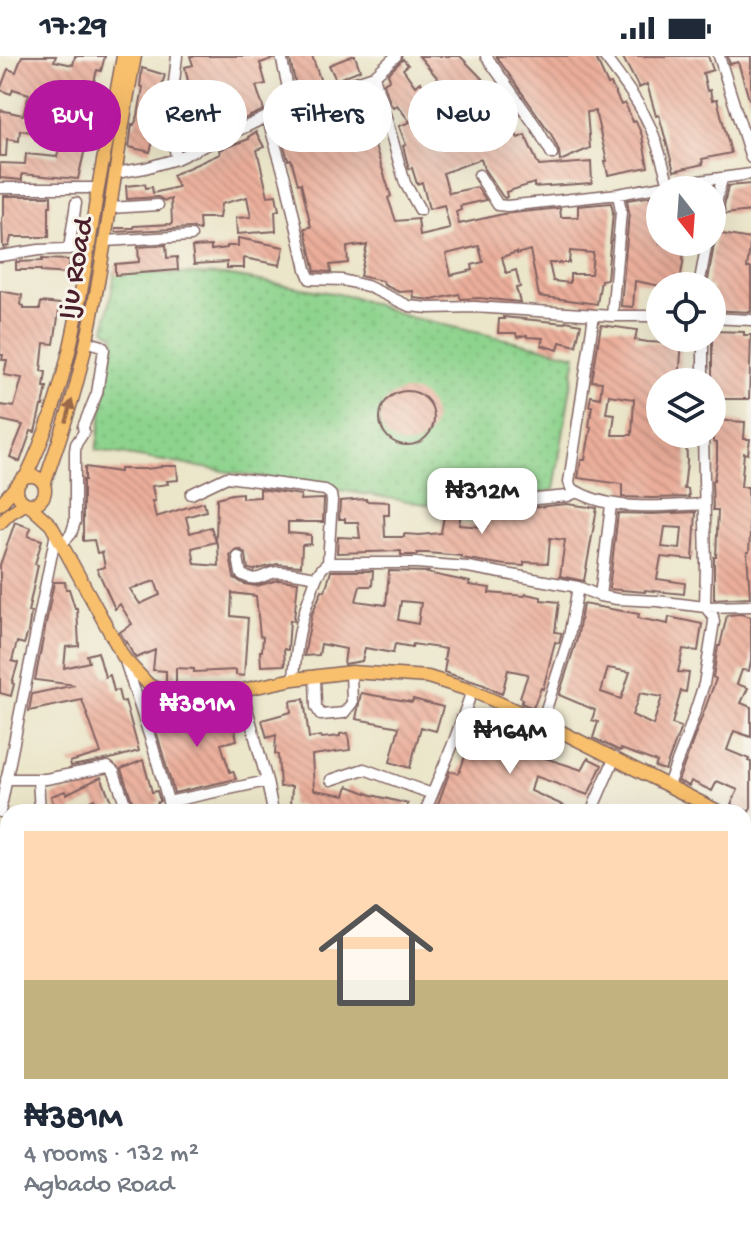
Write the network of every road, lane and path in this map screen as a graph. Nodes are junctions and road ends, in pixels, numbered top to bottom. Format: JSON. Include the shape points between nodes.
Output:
{"nodes":[{"id":1,"x":123,"y":56,"type":"edge"},
{"id":2,"x":135,"y":56,"type":"edge"},
{"id":3,"x":177,"y":56,"type":"edge"},
{"id":4,"x":281,"y":56,"type":"edge"},
{"id":5,"x":396,"y":56,"type":"edge"},
{"id":6,"x":486,"y":56,"type":"edge"},
{"id":7,"x":604,"y":56,"type":"edge"},
{"id":8,"x":719,"y":56,"type":"edge"},
{"id":9,"x":374,"y":76,"type":"junction"},
{"id":10,"x":286,"y":80,"type":"edge"},
{"id":11,"x":362,"y":80,"type":"edge"},
{"id":12,"x":263,"y":119,"type":"edge"},
{"id":13,"x":277,"y":152,"type":"edge"},
{"id":14,"x":552,"y":154,"type":"dead end"},
{"id":15,"x":751,"y":158,"type":"edge"},
{"id":16,"x":176,"y":159,"type":"junction"},
{"id":17,"x":116,"y":173,"type":"junction"},
{"id":18,"x":751,"y":174,"type":"edge"},
{"id":19,"x":479,"y":175,"type":"dead end"},
{"id":20,"x":666,"y":176,"type":"edge"},
{"id":21,"x":726,"y":178,"type":"edge"},
{"id":22,"x":0,"y":188,"type":"edge"},
{"id":23,"x":98,"y":188,"type":"junction"},
{"id":24,"x":646,"y":189,"type":"edge"},
{"id":25,"x":618,"y":194,"type":"junction"},
{"id":26,"x":76,"y":203,"type":"dead end"},
{"id":27,"x":158,"y":205,"type":"dead end"},
{"id":28,"x":110,"y":208,"type":"junction"},
{"id":29,"x":420,"y":210,"type":"dead end"},
{"id":30,"x":191,"y":236,"type":"dead end"},
{"id":31,"x":105,"y":241,"type":"junction"},
{"id":32,"x":89,"y":248,"type":"junction"},
{"id":33,"x":69,"y":249,"type":"junction"},
{"id":34,"x":0,"y":256,"type":"edge"},
{"id":35,"x":594,"y":315,"type":"junction"},
{"id":36,"x":612,"y":316,"type":"junction"},
{"id":37,"x":646,"y":316,"type":"edge"},
{"id":38,"x":726,"y":319,"type":"edge"},
{"id":39,"x":751,"y":320,"type":"edge"},
{"id":40,"x":86,"y":341,"type":"junction"},
{"id":41,"x":703,"y":448,"type":"edge"},
{"id":42,"x":21,"y":481,"type":"junction"},
{"id":43,"x":44,"y":490,"type":"junction"},
{"id":44,"x":577,"y":492,"type":"junction"},
{"id":45,"x":191,"y":494,"type":"dead end"},
{"id":46,"x":0,"y":504,"type":"edge"},
{"id":47,"x":27,"y":504,"type":"junction"},
{"id":48,"x":703,"y":504,"type":"junction"},
{"id":49,"x":611,"y":505,"type":"junction"},
{"id":50,"x":480,"y":509,"type":"dead end"},
{"id":51,"x":0,"y":523,"type":"edge"},
{"id":52,"x":56,"y":534,"type":"junction"},
{"id":53,"x":238,"y":557,"type":"dead end"},
{"id":54,"x":328,"y":563,"type":"junction"},
{"id":55,"x":317,"y":577,"type":"junction"},
{"id":56,"x":578,"y":587,"type":"junction"},
{"id":57,"x":600,"y":596,"type":"junction"},
{"id":58,"x":751,"y":606,"type":"edge"},
{"id":59,"x":705,"y":607,"type":"junction"},
{"id":60,"x":124,"y":658,"type":"junction"},
{"id":61,"x":351,"y":672,"type":"junction"},
{"id":62,"x":315,"y":677,"type":"junction"},
{"id":63,"x":294,"y":679,"type":"junction"},
{"id":64,"x":242,"y":690,"type":"junction"},
{"id":65,"x":472,"y":691,"type":"junction"},
{"id":66,"x":542,"y":722,"type":"junction"},
{"id":67,"x":615,"y":757,"type":"junction"},
{"id":68,"x":6,"y":779,"type":"junction"},
{"id":69,"x":38,"y":779,"type":"junction"},
{"id":70,"x":331,"y":780,"type":"dead end"},
{"id":71,"x":267,"y":781,"type":"junction"},
{"id":72,"x":668,"y":785,"type":"junction"},
{"id":73,"x":432,"y":794,"type":"junction"},
{"id":74,"x":1,"y":804,"type":"edge"},
{"id":75,"x":40,"y":804,"type":"edge"},
{"id":76,"x":125,"y":804,"type":"edge"},
{"id":77,"x":169,"y":804,"type":"edge"},
{"id":78,"x":181,"y":804,"type":"edge"},
{"id":79,"x":271,"y":804,"type":"edge"},
{"id":80,"x":428,"y":804,"type":"edge"},
{"id":81,"x":594,"y":804,"type":"edge"},
{"id":82,"x":705,"y":804,"type":"edge"}],
"edges":[{"from":1,"to":23,"type":"main road","name":"Iju Road"},
{"from":2,"to":17,"type":"main road","name":"Iju Road"},
{"from":3,"to":16,"type":"street","via":[[171,109]]},
{"from":4,"to":10,"type":"street"},
{"from":5,"to":9,"type":"street"},
{"from":6,"to":14,"type":"street"},
{"from":7,"to":20,"type":"street","via":[[654,135]]},
{"from":8,"to":15,"type":"street"},
{"from":9,"to":11,"type":"street"},
{"from":9,"to":29,"type":"street","via":[[405,183]]},
{"from":12,"to":16,"type":"street"},
{"from":13,"to":35,"type":"street","via":[[310,279],[367,286],[409,306]]},
{"from":16,"to":17,"type":"street"},
{"from":17,"to":28,"type":"main road","name":"Iju Road"},
{"from":18,"to":21,"type":"street"},
{"from":19,"to":25,"type":"street","via":[[498,205]]},
{"from":22,"to":23,"type":"street"},
{"from":23,"to":32,"type":"main road","name":"Iju Road"},
{"from":24,"to":25,"type":"street"},
{"from":25,"to":36,"type":"street"},
{"from":26,"to":33,"type":"street"},
{"from":27,"to":28,"type":"street"},
{"from":28,"to":31,"type":"main road","name":"Iju Road"},
{"from":30,"to":31,"type":"street"},
{"from":31,"to":40,"type":"main road","name":"Iju Road"},
{"from":32,"to":33,"type":"street"},
{"from":32,"to":42,"type":"main road","name":"Iju Road","via":[[59,395]]},
{"from":33,"to":34,"type":"street"},
{"from":35,"to":36,"type":"street"},
{"from":35,"to":44,"type":"street","via":[[569,482]]},
{"from":36,"to":37,"type":"street"},
{"from":38,"to":39,"type":"street"},
{"from":43,"to":40,"type":"main road","name":"Iju Road","one_way":true},
{"from":40,"to":52,"type":"street","via":[[104,349],[97,393],[76,444],[75,522],[71,534]]},
{"from":41,"to":48,"type":"street"},
{"from":42,"to":43,"type":"main road","via":[[37,477]]},
{"from":42,"to":46,"type":"main road","name":"Iju Road"},
{"from":42,"to":47,"type":"main road","via":[[16,493]]},
{"from":43,"to":47,"type":"main road","via":[[41,501]]},
{"from":43,"to":52,"type":"main road"},
{"from":44,"to":49,"type":"street"},
{"from":44,"to":50,"type":"street"},
{"from":45,"to":54,"type":"street","via":[[227,477],[325,490],[332,501]]},
{"from":47,"to":51,"type":"main road"},
{"from":47,"to":52,"type":"main road"},
{"from":48,"to":49,"type":"street"},
{"from":48,"to":59,"type":"street"},
{"from":49,"to":57,"type":"street"},
{"from":52,"to":60,"type":"main road"},
{"from":52,"to":68,"type":"street"},
{"from":53,"to":55,"type":"street","via":[[246,577],[277,572]]},
{"from":54,"to":55,"type":"street"},
{"from":54,"to":56,"type":"street","via":[[468,567]]},
{"from":55,"to":63,"type":"street","via":[[302,616]]},
{"from":56,"to":57,"type":"street"},
{"from":56,"to":66,"type":"street","via":[[569,637]]},
{"from":57,"to":59,"type":"street"},
{"from":58,"to":59,"type":"street"},
{"from":59,"to":72,"type":"street","via":[[714,622],[704,684]]},
{"from":60,"to":64,"type":"main road","via":[[149,685],[167,693]]},
{"from":60,"to":77,"type":"street"},
{"from":61,"to":62,"type":"main road"},
{"from":61,"to":62,"type":"street","via":[[352,703],[335,715],[318,712]]},
{"from":61,"to":65,"type":"main road","via":[[428,677]]},
{"from":62,"to":63,"type":"main road"},
{"from":63,"to":64,"type":"main road"},
{"from":64,"to":71,"type":"street"},
{"from":65,"to":66,"type":"main road"},
{"from":65,"to":73,"type":"street"},
{"from":66,"to":67,"type":"main road"},
{"from":67,"to":72,"type":"main road"},
{"from":67,"to":81,"type":"street"},
{"from":68,"to":69,"type":"street"},
{"from":68,"to":74,"type":"street"},
{"from":69,"to":75,"type":"street"},
{"from":69,"to":76,"type":"street","via":[[108,767]]},
{"from":70,"to":73,"type":"street","via":[[364,769]]},
{"from":71,"to":78,"type":"street"},
{"from":71,"to":79,"type":"street"},
{"from":72,"to":82,"type":"main road"},
{"from":73,"to":80,"type":"street"}]}
